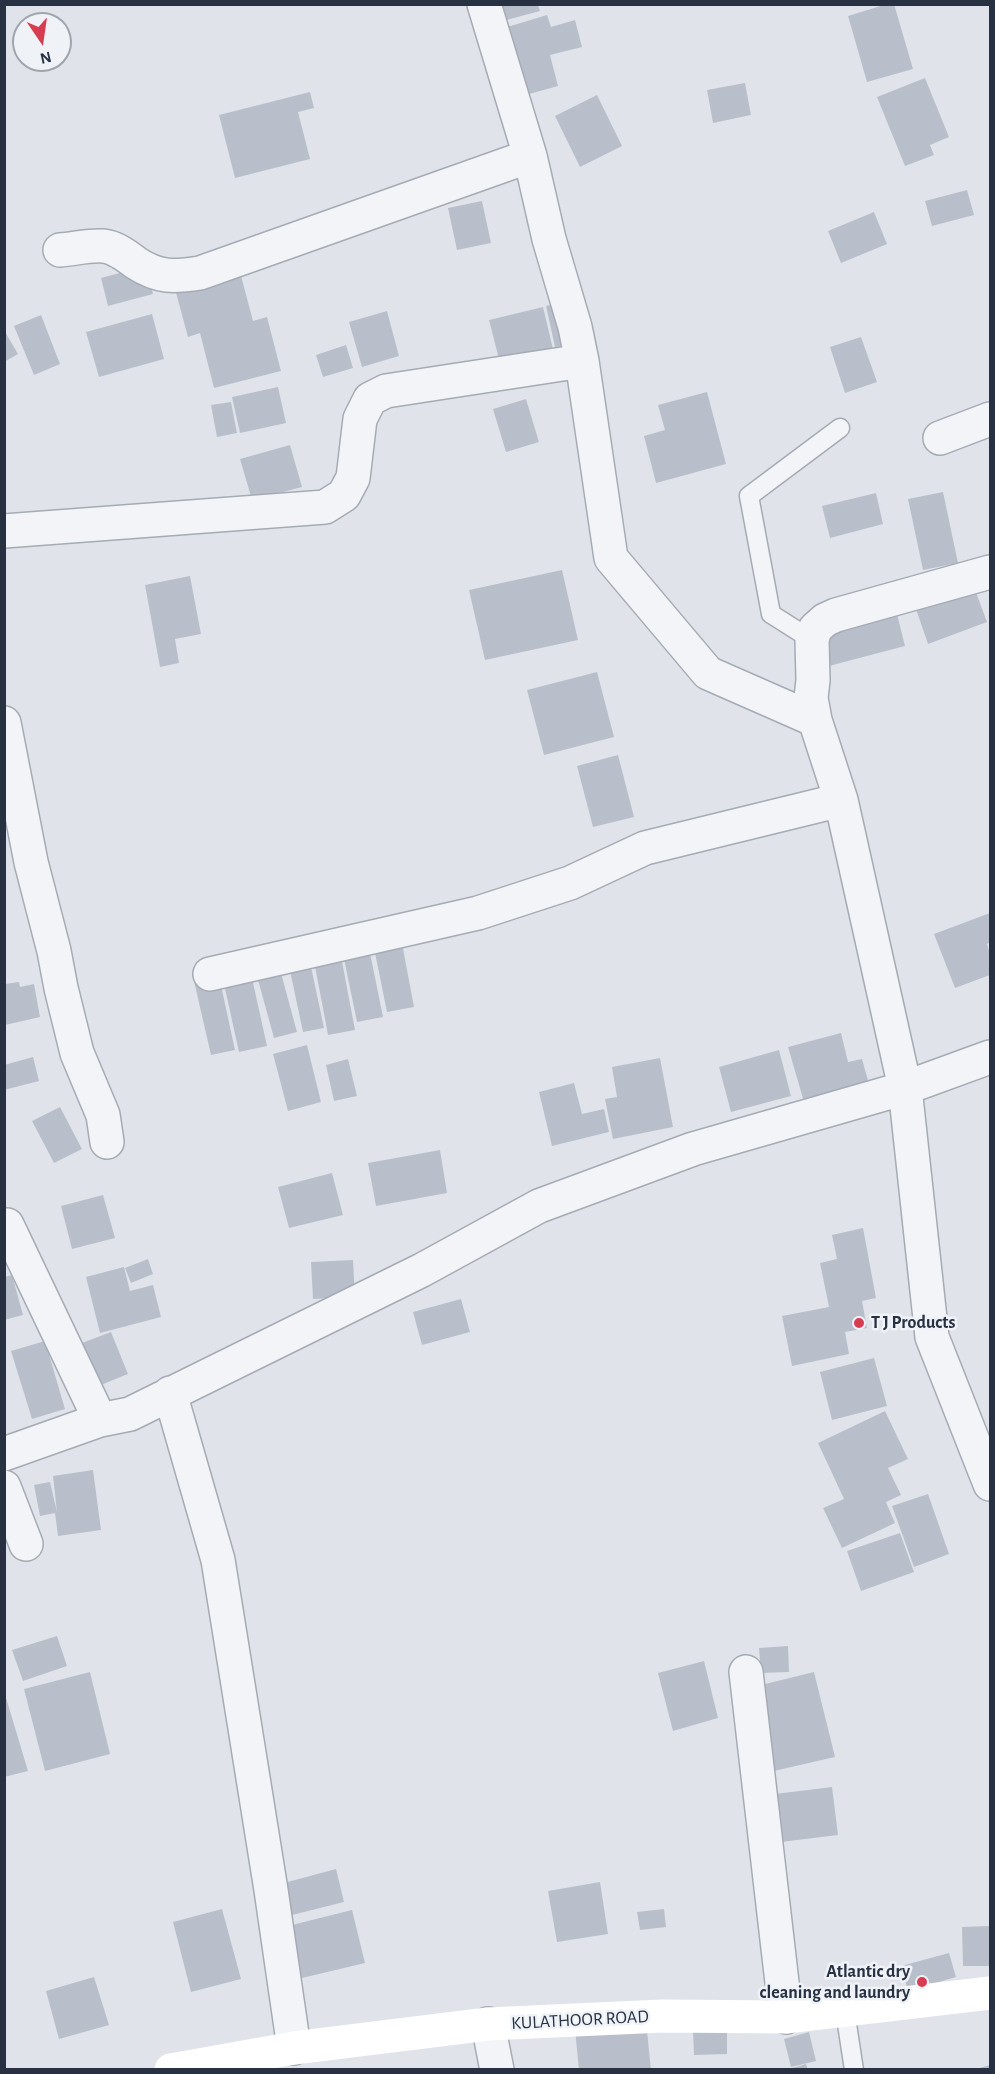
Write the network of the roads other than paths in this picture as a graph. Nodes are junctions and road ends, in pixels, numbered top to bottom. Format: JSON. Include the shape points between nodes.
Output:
{"nodes":[{"id":1,"x":484,"y":4,"type":"edge"},
{"id":2,"x":530,"y":156,"type":"junction"},
{"id":3,"x":60,"y":250,"type":"dead end"},
{"id":4,"x":582,"y":361,"type":"junction"},
{"id":5,"x":990,"y":419,"type":"edge"},
{"id":6,"x":840,"y":428,"type":"dead end"},
{"id":7,"x":940,"y":438,"type":"dead end"},
{"id":8,"x":4,"y":531,"type":"edge"},
{"id":9,"x":990,"y":572,"type":"edge"},
{"id":10,"x":812,"y":640,"type":"junction"},
{"id":11,"x":815,"y":720,"type":"junction"},
{"id":12,"x":4,"y":723,"type":"edge"},
{"id":13,"x":841,"y":800,"type":"junction"},
{"id":14,"x":210,"y":974,"type":"dead end"},
{"id":15,"x":990,"y":1057,"type":"edge"},
{"id":16,"x":905,"y":1088,"type":"junction"},
{"id":17,"x":107,"y":1142,"type":"dead end"},
{"id":18,"x":7,"y":1225,"type":"dead end"},
{"id":19,"x":170,"y":1393,"type":"junction"},
{"id":20,"x":100,"y":1420,"type":"junction"},
{"id":21,"x":4,"y":1454,"type":"edge"},
{"id":22,"x":990,"y":1484,"type":"edge"},
{"id":23,"x":4,"y":1487,"type":"edge"},
{"id":24,"x":26,"y":1544,"type":"dead end"},
{"id":25,"x":746,"y":1672,"type":"dead end"},
{"id":26,"x":990,"y":1993,"type":"edge"},
{"id":27,"x":845,"y":2011,"type":"junction"},
{"id":28,"x":786,"y":2017,"type":"junction"},
{"id":29,"x":488,"y":2024,"type":"junction"},
{"id":30,"x":294,"y":2048,"type":"junction"},
{"id":31,"x":171,"y":2070,"type":"edge"},
{"id":32,"x":497,"y":2070,"type":"edge"},
{"id":33,"x":854,"y":2070,"type":"edge"}],
"edges":[{"from":1,"to":2,"type":"street"},
{"from":2,"to":3,"type":"street","via":[[200,273],[176,277],[159,274],[104,246]]},
{"from":2,"to":4,"type":"street"},
{"from":4,"to":8,"type":"street","via":[[386,391],[370,399],[360,419],[353,478],[344,495],[325,507]]},
{"from":4,"to":11,"type":"street","via":[[611,558],[708,673]]},
{"from":5,"to":7,"type":"street"},
{"from":6,"to":10,"type":"lane","via":[[749,496],[771,614]]},
{"from":9,"to":10,"type":"street","via":[[836,615],[815,629]]},
{"from":10,"to":11,"type":"street","via":[[811,698]]},
{"from":11,"to":13,"type":"street"},
{"from":12,"to":17,"type":"street","via":[[61,988],[77,1053],[103,1115]]},
{"from":13,"to":14,"type":"street","via":[[645,848],[570,883],[478,913]]},
{"from":13,"to":16,"type":"street"},
{"from":15,"to":16,"type":"street"},
{"from":16,"to":19,"type":"street","via":[[693,1149],[539,1206],[422,1270]]},
{"from":16,"to":22,"type":"street","via":[[932,1337]]},
{"from":18,"to":20,"type":"street"},
{"from":19,"to":20,"type":"street","via":[[130,1414]]},
{"from":19,"to":30,"type":"street","via":[[218,1560]]},
{"from":20,"to":21,"type":"street"},
{"from":23,"to":24,"type":"street"},
{"from":25,"to":28,"type":"street"},
{"from":26,"to":27,"type":"main road","name":"KULATHOOR ROAD"},
{"from":27,"to":28,"type":"main road","name":"KULATHOOR ROAD"},
{"from":27,"to":33,"type":"lane"},
{"from":28,"to":29,"type":"main road","name":"KULATHOOR ROAD","via":[[663,2016]]},
{"from":29,"to":30,"type":"main road","name":"KULATHOOR ROAD"},
{"from":29,"to":32,"type":"street"},
{"from":30,"to":31,"type":"main road","name":"KULATHOOR ROAD"}]}
